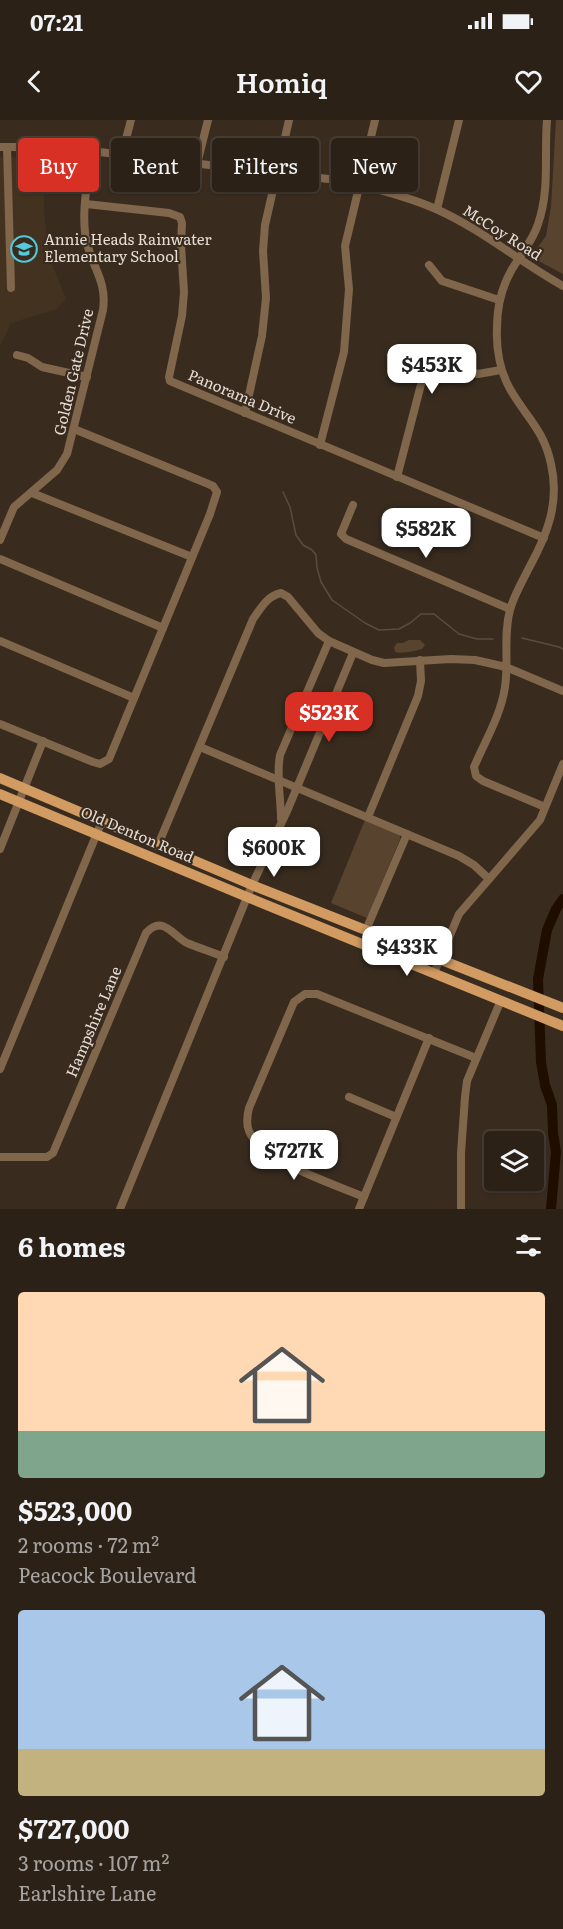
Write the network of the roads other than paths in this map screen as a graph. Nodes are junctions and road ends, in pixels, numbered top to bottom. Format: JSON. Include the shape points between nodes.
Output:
{"nodes":[{"id":1,"x":130,"y":120,"type":"edge"},
{"id":2,"x":208,"y":120,"type":"edge"},
{"id":3,"x":290,"y":120,"type":"edge"},
{"id":4,"x":375,"y":120,"type":"edge"},
{"id":5,"x":459,"y":120,"type":"edge"},
{"id":6,"x":547,"y":120,"type":"edge"},
{"id":7,"x":126,"y":138,"type":"edge"},
{"id":8,"x":285,"y":138,"type":"edge"},
{"id":9,"x":371,"y":138,"type":"edge"},
{"id":10,"x":4,"y":147,"type":"edge"},
{"id":11,"x":200,"y":152,"type":"edge"},
{"id":12,"x":88,"y":192,"type":"edge"},
{"id":13,"x":272,"y":192,"type":"edge"},
{"id":14,"x":357,"y":192,"type":"edge"},
{"id":15,"x":386,"y":192,"type":"edge"},
{"id":16,"x":86,"y":204,"type":"junction"},
{"id":17,"x":437,"y":210,"type":"junction"},
{"id":18,"x":519,"y":259,"type":"junction"},
{"id":19,"x":429,"y":266,"type":"dead end"},
{"id":20,"x":563,"y":286,"type":"edge"},
{"id":21,"x":10,"y":288,"type":"dead end"},
{"id":22,"x":499,"y":300,"type":"junction"},
{"id":23,"x":17,"y":355,"type":"dead end"},
{"id":24,"x":501,"y":370,"type":"junction"},
{"id":25,"x":87,"y":377,"type":"junction"},
{"id":26,"x":245,"y":413,"type":"junction"},
{"id":27,"x":74,"y":429,"type":"junction"},
{"id":28,"x":320,"y":445,"type":"junction"},
{"id":29,"x":397,"y":477,"type":"junction"},
{"id":30,"x":32,"y":493,"type":"junction"},
{"id":31,"x":353,"y":505,"type":"dead end"},
{"id":32,"x":544,"y":538,"type":"junction"},
{"id":33,"x":0,"y":540,"type":"edge"},
{"id":34,"x":192,"y":557,"type":"junction"},
{"id":35,"x":0,"y":559,"type":"edge"},
{"id":36,"x":510,"y":609,"type":"junction"},
{"id":37,"x":163,"y":628,"type":"junction"},
{"id":38,"x":0,"y":641,"type":"edge"},
{"id":39,"x":329,"y":642,"type":"junction"},
{"id":40,"x":353,"y":653,"type":"junction"},
{"id":41,"x":420,"y":660,"type":"junction"},
{"id":42,"x":506,"y":667,"type":"junction"},
{"id":43,"x":563,"y":691,"type":"edge"},
{"id":44,"x":134,"y":698,"type":"junction"},
{"id":45,"x":0,"y":724,"type":"edge"},
{"id":46,"x":44,"y":741,"type":"junction"},
{"id":47,"x":200,"y":747,"type":"junction"},
{"id":48,"x":563,"y":765,"type":"edge"},
{"id":49,"x":0,"y":778,"type":"edge"},
{"id":50,"x":279,"y":780,"type":"junction"},
{"id":51,"x":296,"y":787,"type":"junction"},
{"id":52,"x":24,"y":788,"type":"junction"},
{"id":53,"x":0,"y":794,"type":"edge"},
{"id":54,"x":19,"y":802,"type":"junction"},
{"id":55,"x":545,"y":807,"type":"junction"},
{"id":56,"x":368,"y":817,"type":"junction"},
{"id":57,"x":102,"y":822,"type":"junction"},
{"id":58,"x":281,"y":822,"type":"junction"},
{"id":59,"x":407,"y":834,"type":"junction"},
{"id":60,"x":97,"y":835,"type":"junction"},
{"id":61,"x":158,"y":845,"type":"junction"},
{"id":62,"x":0,"y":849,"type":"edge"},
{"id":63,"x":489,"y":879,"type":"junction"},
{"id":64,"x":252,"y":885,"type":"junction"},
{"id":65,"x":247,"y":897,"type":"junction"},
{"id":66,"x":366,"y":930,"type":"junction"},
{"id":67,"x":224,"y":957,"type":"junction"},
{"id":68,"x":440,"y":958,"type":"junction"},
{"id":69,"x":434,"y":973,"type":"junction"},
{"id":70,"x":501,"y":1000,"type":"junction"},
{"id":71,"x":563,"y":1008,"type":"edge"},
{"id":72,"x":563,"y":1026,"type":"edge"},
{"id":73,"x":429,"y":1038,"type":"junction"},
{"id":74,"x":476,"y":1058,"type":"junction"},
{"id":75,"x":0,"y":1069,"type":"edge"},
{"id":76,"x":349,"y":1097,"type":"dead end"},
{"id":77,"x":396,"y":1117,"type":"junction"},
{"id":78,"x":0,"y":1157,"type":"edge"},
{"id":79,"x":364,"y":1197,"type":"junction"},
{"id":80,"x":120,"y":1209,"type":"edge"},
{"id":81,"x":358,"y":1209,"type":"edge"},
{"id":82,"x":461,"y":1209,"type":"edge"}],
"edges":[{"from":1,"to":7,"type":"street"},
{"from":2,"to":11,"type":"street"},
{"from":3,"to":8,"type":"street"},
{"from":4,"to":9,"type":"street"},
{"from":5,"to":17,"type":"street"},
{"from":6,"to":18,"type":"street","via":[[545,197],[538,226]]},
{"from":10,"to":21,"type":"street"},
{"from":12,"to":16,"type":"street","name":"Golden Gate Drive"},
{"from":13,"to":26,"type":"street","via":[[264,237],[266,298],[262,336]]},
{"from":14,"to":28,"type":"street","via":[[345,246],[349,289],[344,352]]},
{"from":15,"to":17,"type":"street","name":"McCoy Road"},
{"from":16,"to":25,"type":"street","name":"Golden Gate Drive","via":[[87,243],[105,297]]},
{"from":16,"to":26,"type":"street","name":"Panorama Drive","via":[[180,217],[184,292],[170,381]]},
{"from":17,"to":18,"type":"street","name":"McCoy Road"},
{"from":18,"to":20,"type":"street","name":"McCoy Road"},
{"from":18,"to":22,"type":"street"},
{"from":19,"to":22,"type":"street","via":[[442,281]]},
{"from":22,"to":24,"type":"street","via":[[496,340]]},
{"from":23,"to":25,"type":"street","via":[[42,367]]},
{"from":24,"to":29,"type":"street","via":[[478,374],[428,363]]},
{"from":24,"to":32,"type":"street","via":[[542,438],[550,461],[553,505]]},
{"from":25,"to":27,"type":"street","name":"Golden Gate Drive"},
{"from":26,"to":28,"type":"street","name":"Panorama Drive"},
{"from":27,"to":30,"type":"street","name":"Golden Gate Drive","via":[[62,464]]},
{"from":27,"to":34,"type":"street","via":[[213,486],[217,492]]},
{"from":28,"to":29,"type":"street","name":"Panorama Drive"},
{"from":29,"to":32,"type":"street","name":"Panorama Drive"},
{"from":30,"to":33,"type":"street","name":"Golden Gate Drive","via":[[14,507]]},
{"from":30,"to":34,"type":"street"},
{"from":31,"to":36,"type":"street","via":[[341,534],[346,539]]},
{"from":32,"to":36,"type":"street"},
{"from":34,"to":37,"type":"street"},
{"from":35,"to":37,"type":"street"},
{"from":36,"to":42,"type":"street"},
{"from":37,"to":44,"type":"street"},
{"from":38,"to":44,"type":"street"},
{"from":39,"to":40,"type":"street"},
{"from":39,"to":47,"type":"street","via":[[288,597],[281,593],[270,598],[253,619]]},
{"from":39,"to":50,"type":"street","via":[[280,755]]},
{"from":40,"to":41,"type":"street","via":[[384,663]]},
{"from":40,"to":51,"type":"street"},
{"from":41,"to":42,"type":"street","via":[[475,660]]},
{"from":41,"to":56,"type":"street","via":[[418,696]]},
{"from":42,"to":43,"type":"street"},
{"from":42,"to":55,"type":"street","via":[[500,707],[474,767],[476,776]]},
{"from":44,"to":46,"type":"street","via":[[109,759],[100,764]]},
{"from":45,"to":46,"type":"street"},
{"from":46,"to":52,"type":"street"},
{"from":47,"to":50,"type":"street"},
{"from":47,"to":61,"type":"street"},
{"from":48,"to":55,"type":"street"},
{"from":49,"to":52,"type":"main road","name":"Old Denton Road"},
{"from":50,"to":51,"type":"street"},
{"from":50,"to":58,"type":"street"},
{"from":51,"to":56,"type":"street"},
{"from":51,"to":58,"type":"street"},
{"from":52,"to":54,"type":"street"},
{"from":52,"to":57,"type":"main road","name":"Old Denton Road"},
{"from":53,"to":54,"type":"main road","name":"Old Denton Road"},
{"from":54,"to":60,"type":"main road","name":"Old Denton Road"},
{"from":54,"to":62,"type":"street"},
{"from":55,"to":63,"type":"street","via":[[532,830]]},
{"from":56,"to":59,"type":"street"},
{"from":57,"to":60,"type":"street"},
{"from":57,"to":61,"type":"main road","name":"Old Denton Road"},
{"from":58,"to":64,"type":"street"},
{"from":59,"to":63,"type":"street","via":[[459,856]]},
{"from":59,"to":66,"type":"street"},
{"from":60,"to":65,"type":"main road","name":"Old Denton Road"},
{"from":60,"to":75,"type":"street"},
{"from":61,"to":64,"type":"main road","name":"Old Denton Road"},
{"from":63,"to":68,"type":"street","via":[[459,914]]},
{"from":64,"to":65,"type":"street"},
{"from":64,"to":66,"type":"main road","name":"Old Denton Road"},
{"from":65,"to":67,"type":"street"},
{"from":65,"to":69,"type":"main road","name":"Old Denton Road"},
{"from":66,"to":68,"type":"main road","name":"Old Denton Road"},
{"from":67,"to":78,"type":"street","name":"Hampshire Lane","via":[[185,942],[165,927],[150,928],[53,1154]]},
{"from":67,"to":80,"type":"street"},
{"from":68,"to":69,"type":"street"},
{"from":68,"to":71,"type":"main road","name":"Old Denton Road"},
{"from":69,"to":70,"type":"main road","name":"Old Denton Road"},
{"from":70,"to":72,"type":"main road","name":"Old Denton Road"},
{"from":70,"to":74,"type":"street"},
{"from":73,"to":74,"type":"street"},
{"from":73,"to":77,"type":"street"},
{"from":73,"to":79,"type":"street","via":[[324,997],[300,996],[290,1009],[249,1108],[249,1133],[262,1149]]},
{"from":74,"to":82,"type":"street","via":[[465,1097]]},
{"from":76,"to":77,"type":"street"},
{"from":77,"to":79,"type":"street"},
{"from":79,"to":81,"type":"street"}]}
